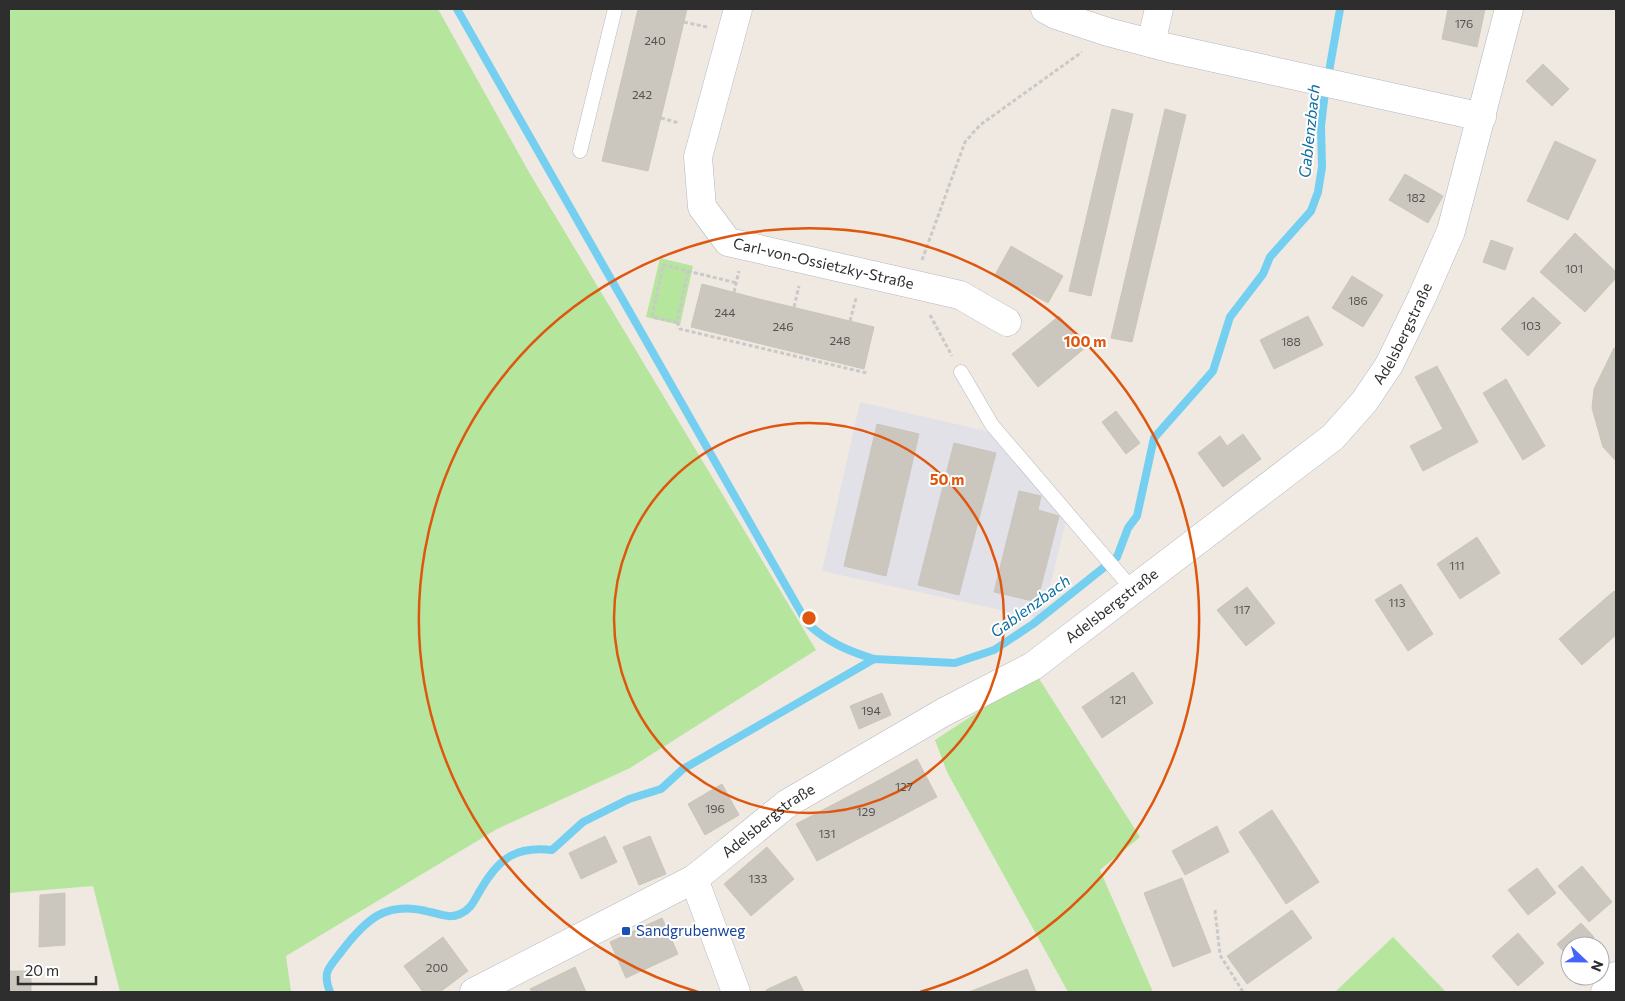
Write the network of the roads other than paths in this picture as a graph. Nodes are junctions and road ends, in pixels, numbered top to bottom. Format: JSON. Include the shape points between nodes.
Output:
{"nodes":[{"id":1,"x":615,"y":9,"type":"edge"},
{"id":2,"x":738,"y":9,"type":"edge"},
{"id":3,"x":1045,"y":9,"type":"edge"},
{"id":4,"x":1159,"y":9,"type":"edge"},
{"id":5,"x":1509,"y":9,"type":"edge"},
{"id":6,"x":1151,"y":43,"type":"junction"},
{"id":7,"x":1482,"y":117,"type":"junction"},
{"id":8,"x":580,"y":151,"type":"dead end"},
{"id":9,"x":1007,"y":322,"type":"dead end"},
{"id":10,"x":962,"y":372,"type":"road end"},
{"id":11,"x":1125,"y":580,"type":"junction"},
{"id":12,"x":694,"y":879,"type":"junction"},
{"id":13,"x":1616,"y":976,"type":"edge"},
{"id":14,"x":474,"y":992,"type":"edge"},
{"id":15,"x":736,"y":992,"type":"edge"},
{"id":16,"x":1605,"y":992,"type":"edge"}],
"edges":[{"from":1,"to":8,"type":"lane"},
{"from":2,"to":9,"type":"street","name":"Carl-von-Ossietzky-Straße","via":[[698,157],[702,207],[728,242],[960,295]]},
{"from":3,"to":6,"type":"street","via":[[1108,32]]},
{"from":4,"to":6,"type":"street"},
{"from":5,"to":7,"type":"street","name":"Adelsbergstraße"},
{"from":6,"to":7,"type":"street"},
{"from":7,"to":11,"type":"street","name":"Adelsbergstraße","via":[[1451,231],[1389,365],[1364,402],[1333,437]]},
{"from":10,"to":11,"type":"lane","via":[[992,425]]},
{"from":11,"to":12,"type":"street","name":"Adelsbergstraße","via":[[1033,666],[944,712],[788,804]]},
{"from":12,"to":14,"type":"street","name":"Adelsbergstraße"},
{"from":12,"to":15,"type":"street"},
{"from":13,"to":16,"type":"street"}]}
